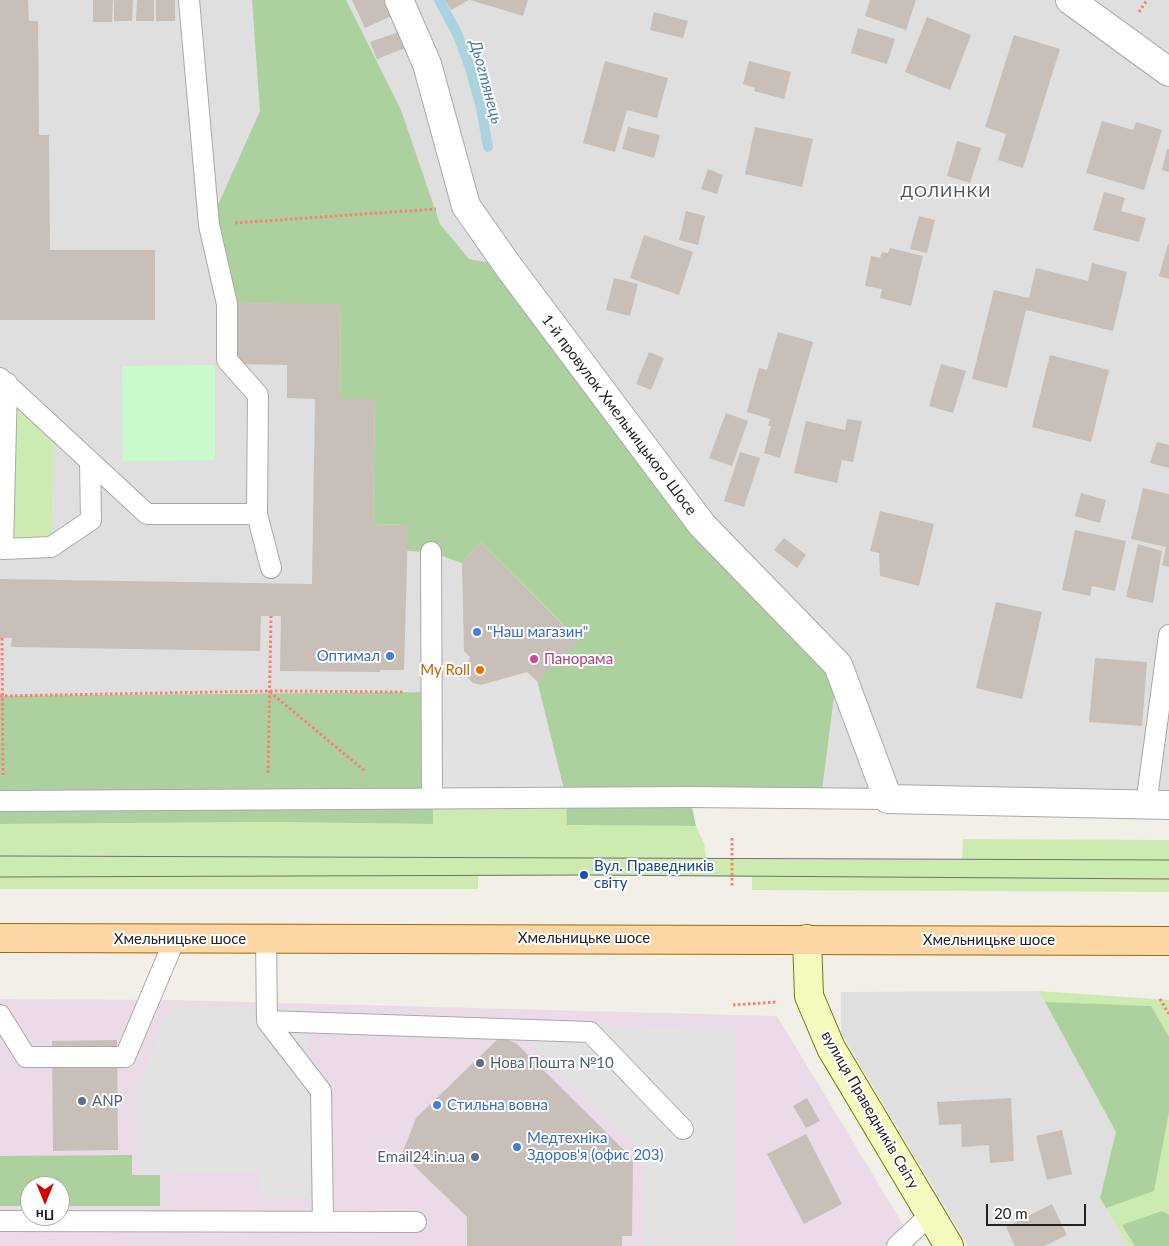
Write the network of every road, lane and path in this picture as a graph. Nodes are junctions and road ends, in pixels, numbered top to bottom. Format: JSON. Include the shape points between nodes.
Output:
{"nodes":[{"id":1,"x":190,"y":0,"type":"edge"},
{"id":2,"x":399,"y":0,"type":"edge"},
{"id":3,"x":1070,"y":0,"type":"edge"},
{"id":4,"x":1169,"y":72,"type":"edge"},
{"id":5,"x":466,"y":206,"type":"junction"},
{"id":6,"x":209,"y":225,"type":"junction"},
{"id":7,"x":3,"y":380,"type":"edge"},
{"id":8,"x":90,"y":462,"type":"junction"},
{"id":9,"x":257,"y":514,"type":"junction"},
{"id":10,"x":431,"y":552,"type":"dead end"},
{"id":11,"x":271,"y":568,"type":"dead end"},
{"id":12,"x":271,"y":616,"type":"dead end"},
{"id":13,"x":1169,"y":635,"type":"edge"},
{"id":14,"x":2,"y":638,"type":"dead end"},
{"id":15,"x":270,"y":691,"type":"junction"},
{"id":16,"x":432,"y":692,"type":"junction"},
{"id":17,"x":2,"y":696,"type":"edge"},
{"id":18,"x":396,"y":798,"type":"junction"},
{"id":19,"x":432,"y":798,"type":"junction"},
{"id":20,"x":888,"y":799,"type":"junction"},
{"id":21,"x":268,"y":800,"type":"junction"},
{"id":22,"x":2,"y":801,"type":"edge"},
{"id":23,"x":1157,"y":805,"type":"edge"},
{"id":24,"x":732,"y":838,"type":"dead end"},
{"id":25,"x":732,"y":886,"type":"dead end"},
{"id":26,"x":0,"y":938,"type":"edge"},
{"id":27,"x":175,"y":939,"type":"junction"},
{"id":28,"x":266,"y":939,"type":"junction"},
{"id":29,"x":807,"y":939,"type":"junction"},
{"id":30,"x":1169,"y":941,"type":"edge"},
{"id":31,"x":1160,"y":999,"type":"dead end"},
{"id":32,"x":777,"y":1002,"type":"dead end"},
{"id":33,"x":733,"y":1005,"type":"dead end"},
{"id":34,"x":1169,"y":1014,"type":"edge"},
{"id":35,"x":0,"y":1015,"type":"edge"},
{"id":36,"x":267,"y":1021,"type":"junction"},
{"id":37,"x":684,"y":1129,"type":"dead end"},
{"id":38,"x":930,"y":1215,"type":"junction"},
{"id":39,"x":0,"y":1221,"type":"edge"},
{"id":40,"x":323,"y":1222,"type":"junction"},
{"id":41,"x":416,"y":1222,"type":"dead end"},
{"id":42,"x":897,"y":1246,"type":"edge"},
{"id":43,"x":949,"y":1246,"type":"edge"}],
"edges":[{"from":1,"to":6,"type":"lane"},
{"from":2,"to":5,"type":"street","name":"1-й провулок Хмельницького Шосе","via":[[427,64]]},
{"from":3,"to":4,"type":"street"},
{"from":5,"to":6,"type":"path"},
{"from":5,"to":20,"type":"street","name":"1-й провулок Хмельницького Шосе","via":[[702,526],[838,665]]},
{"from":6,"to":9,"type":"lane","via":[[227,304],[227,360],[258,395]]},
{"from":7,"to":8,"type":"lane"},
{"from":7,"to":8,"type":"lane","via":[[3,549],[51,547],[91,520]]},
{"from":8,"to":9,"type":"lane","via":[[147,514]]},
{"from":9,"to":11,"type":"lane"},
{"from":10,"to":16,"type":"lane"},
{"from":12,"to":15,"type":"path"},
{"from":13,"to":23,"type":"lane"},
{"from":14,"to":17,"type":"path"},
{"from":15,"to":16,"type":"path"},
{"from":15,"to":17,"type":"path"},
{"from":15,"to":18,"type":"path"},
{"from":15,"to":21,"type":"path"},
{"from":16,"to":19,"type":"lane"},
{"from":17,"to":22,"type":"path"},
{"from":18,"to":19,"type":"lane"},
{"from":18,"to":21,"type":"lane"},
{"from":19,"to":20,"type":"lane"},
{"from":20,"to":23,"type":"street"},
{"from":21,"to":22,"type":"lane"},
{"from":24,"to":25,"type":"path"},
{"from":26,"to":27,"type":"main road","name":"Хмельницьке шосе"},
{"from":27,"to":28,"type":"main road","name":"Хмельницьке шосе"},
{"from":27,"to":35,"type":"lane","via":[[125,1057],[26,1057]]},
{"from":28,"to":29,"type":"main road","name":"Хмельницьке шосе"},
{"from":28,"to":36,"type":"lane"},
{"from":29,"to":30,"type":"main road","name":"Хмельницьке шосе"},
{"from":29,"to":38,"type":"main road","name":"вулиця Праведників Світу","via":[[809,996],[831,1048]]},
{"from":31,"to":34,"type":"path"},
{"from":32,"to":33,"type":"path"},
{"from":36,"to":37,"type":"lane","via":[[590,1032]]},
{"from":36,"to":40,"type":"lane","via":[[321,1091]]},
{"from":38,"to":42,"type":"lane"},
{"from":38,"to":43,"type":"main road","name":"вулиця Праведників Світу"},
{"from":39,"to":40,"type":"lane"},
{"from":40,"to":41,"type":"lane"}]}
